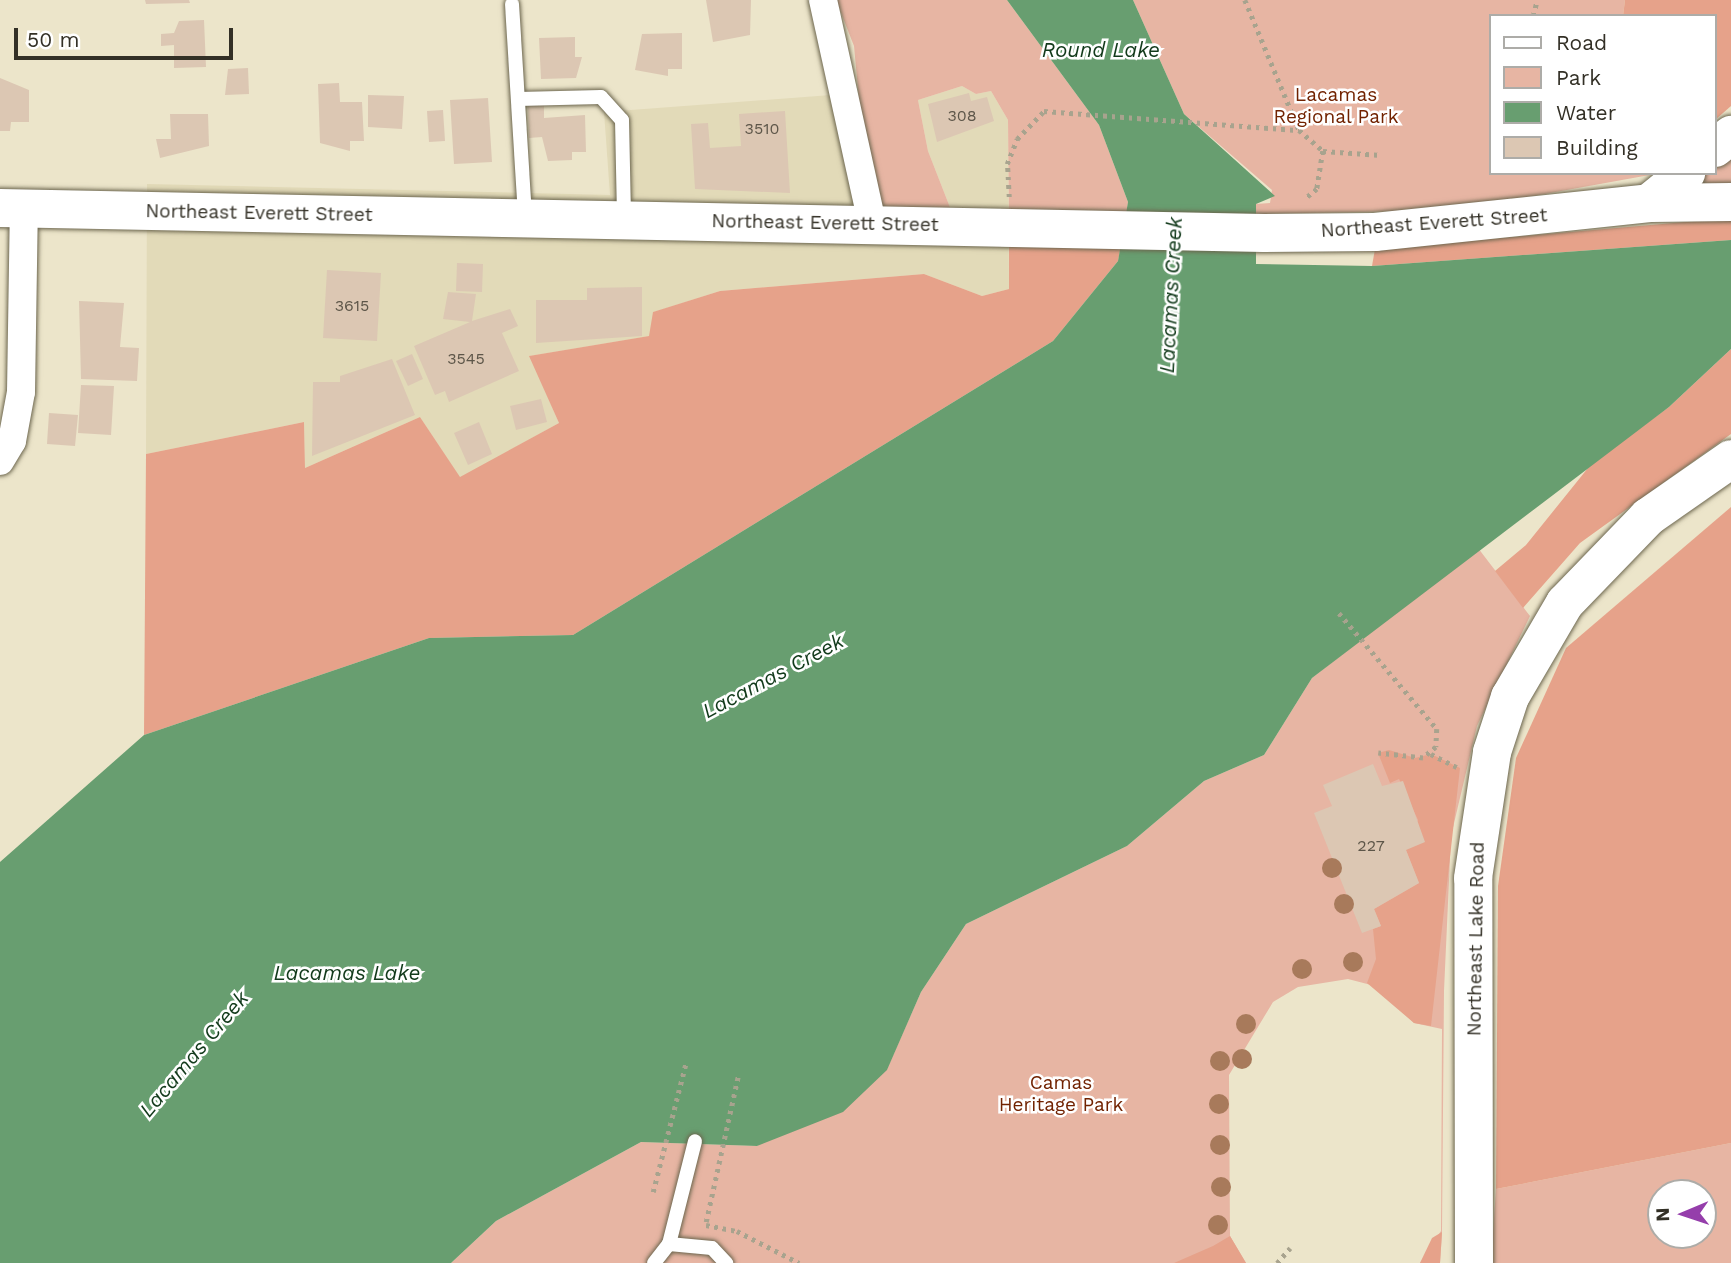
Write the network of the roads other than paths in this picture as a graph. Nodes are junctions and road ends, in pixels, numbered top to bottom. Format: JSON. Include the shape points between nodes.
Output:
{"nodes":[{"id":1,"x":823,"y":0,"type":"edge"},
{"id":2,"x":512,"y":4,"type":"dead end"},
{"id":3,"x":518,"y":99,"type":"junction"},
{"id":4,"x":1731,"y":135,"type":"edge"},
{"id":5,"x":1717,"y":146,"type":"edge"},
{"id":6,"x":1683,"y":175,"type":"edge"},
{"id":7,"x":1731,"y":202,"type":"edge"},
{"id":8,"x":1649,"y":204,"type":"junction"},
{"id":9,"x":12,"y":209,"type":"edge"},
{"id":10,"x":526,"y":218,"type":"junction"},
{"id":11,"x":624,"y":219,"type":"junction"},
{"id":12,"x":872,"y":223,"type":"junction"},
{"id":13,"x":1731,"y":459,"type":"edge"},
{"id":14,"x":0,"y":461,"type":"edge"},
{"id":15,"x":695,"y":1141,"type":"dead end"},
{"id":16,"x":669,"y":1244,"type":"junction"},
{"id":17,"x":654,"y":1263,"type":"edge"},
{"id":18,"x":726,"y":1263,"type":"edge"},
{"id":19,"x":1474,"y":1263,"type":"edge"}],
"edges":[{"from":1,"to":12,"type":"street"},
{"from":2,"to":3,"type":"lane"},
{"from":3,"to":10,"type":"lane"},
{"from":3,"to":11,"type":"lane","via":[[601,97],[622,120]]},
{"from":4,"to":5,"type":"main road"},
{"from":6,"to":8,"type":"main road"},
{"from":7,"to":8,"type":"main road","name":"Northeast Everett Street"},
{"from":8,"to":12,"type":"main road","name":"Northeast Everett Street","via":[[1375,232]]},
{"from":9,"to":10,"type":"main road","name":"Northeast Everett Street"},
{"from":9,"to":14,"type":"street","via":[[21,393],[12,440]]},
{"from":10,"to":11,"type":"main road","name":"Northeast Everett Street"},
{"from":11,"to":12,"type":"main road","name":"Northeast Everett Street"},
{"from":13,"to":19,"type":"main road","name":"Northeast Lake Road","via":[[1648,517],[1565,603],[1510,697],[1492,752],[1473,878]]},
{"from":15,"to":16,"type":"lane"},
{"from":16,"to":17,"type":"lane"},
{"from":16,"to":18,"type":"lane","via":[[703,1246]]}]}
